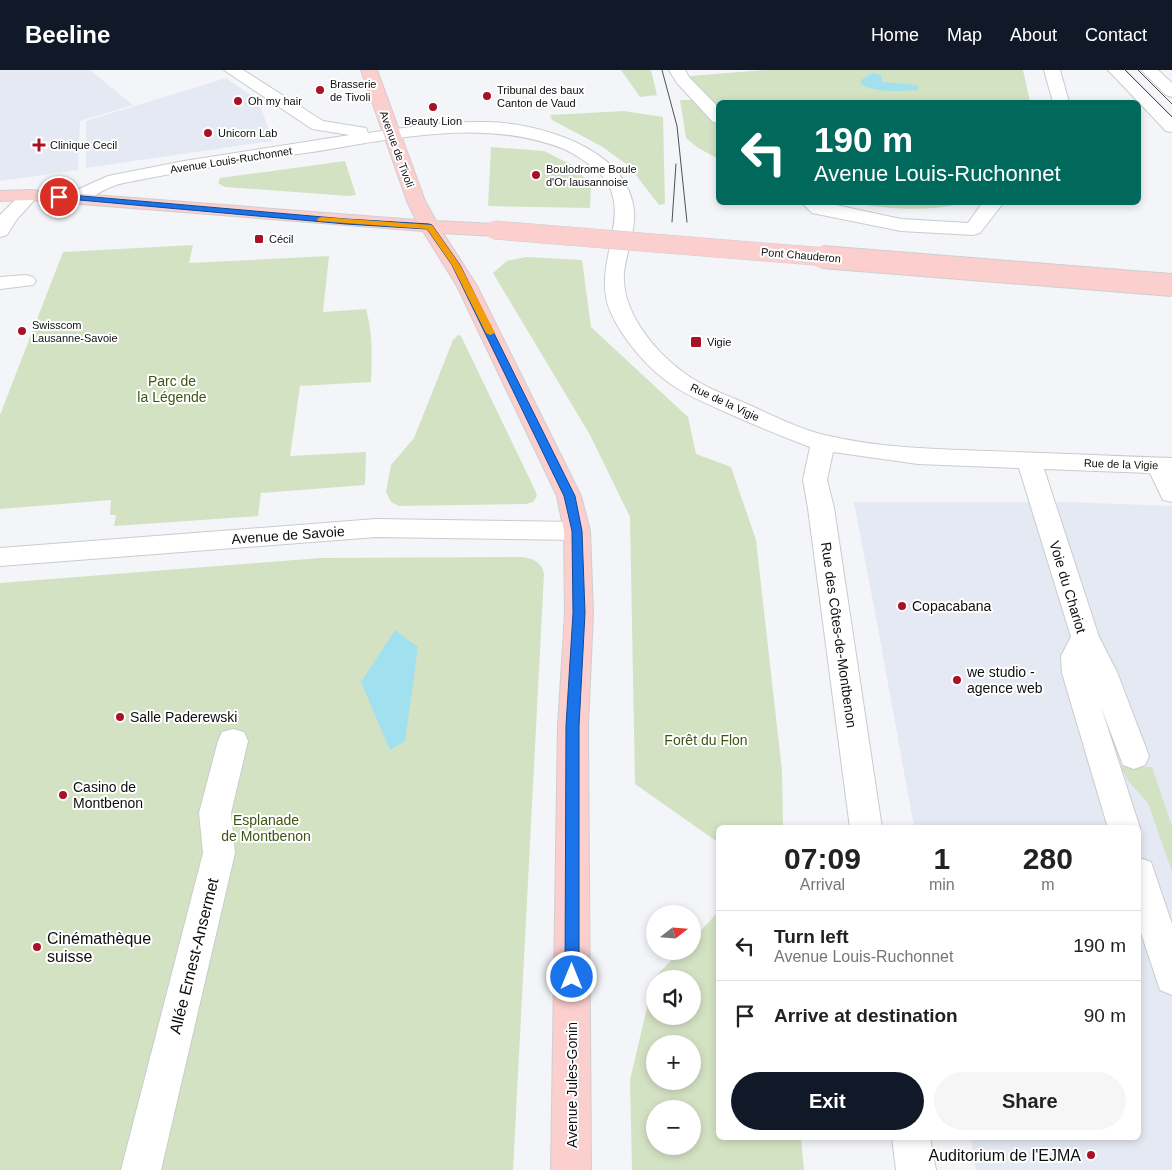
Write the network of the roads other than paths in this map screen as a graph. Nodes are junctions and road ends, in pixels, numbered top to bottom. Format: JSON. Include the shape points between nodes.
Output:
{"nodes":[{"id":1,"x":232,"y":70,"type":"edge"},
{"id":2,"x":369,"y":70,"type":"edge"},
{"id":3,"x":677,"y":70,"type":"edge"},
{"id":4,"x":1052,"y":70,"type":"edge"},
{"id":5,"x":1116,"y":70,"type":"edge"},
{"id":6,"x":1149,"y":70,"type":"edge"},
{"id":7,"x":1172,"y":92,"type":"edge"},
{"id":8,"x":1060,"y":100,"type":"edge"},
{"id":9,"x":716,"y":115,"type":"edge"},
{"id":10,"x":1172,"y":126,"type":"edge"},
{"id":11,"x":391,"y":135,"type":"junction"},
{"id":12,"x":30,"y":195,"type":"junction"},
{"id":13,"x":0,"y":196,"type":"edge"},
{"id":14,"x":74,"y":198,"type":"junction"},
{"id":15,"x":813,"y":205,"type":"edge"},
{"id":16,"x":991,"y":205,"type":"edge"},
{"id":17,"x":429,"y":226,"type":"junction"},
{"id":18,"x":0,"y":231,"type":"edge"},
{"id":19,"x":26,"y":281,"type":"dead end"},
{"id":20,"x":0,"y":283,"type":"edge"},
{"id":21,"x":1172,"y":285,"type":"edge"},
{"id":22,"x":822,"y":443,"type":"junction"},
{"id":23,"x":1028,"y":460,"type":"junction"},
{"id":24,"x":1166,"y":466,"type":"edge"},
{"id":25,"x":1172,"y":494,"type":"edge"},
{"id":26,"x":577,"y":531,"type":"junction"},
{"id":27,"x":0,"y":557,"type":"edge"},
{"id":28,"x":1085,"y":637,"type":"junction"},
{"id":29,"x":233,"y":741,"type":"dead end"},
{"id":30,"x":1134,"y":756,"type":"dead end"},
{"id":31,"x":866,"y":825,"type":"edge"},
{"id":32,"x":1123,"y":825,"type":"edge"},
{"id":33,"x":1141,"y":879,"type":"edge"},
{"id":34,"x":1172,"y":978,"type":"edge"},
{"id":35,"x":911,"y":1140,"type":"edge"},
{"id":36,"x":140,"y":1170,"type":"edge"},
{"id":37,"x":571,"y":1170,"type":"edge"},
{"id":38,"x":916,"y":1170,"type":"edge"}],
"edges":[{"from":1,"to":11,"type":"street","via":[[318,125]]},
{"from":2,"to":11,"type":"main road","name":"Avenue de Tivoli"},
{"from":3,"to":9,"type":"street","via":[[682,80]]},
{"from":4,"to":8,"type":"street"},
{"from":5,"to":10,"type":"street"},
{"from":6,"to":7,"type":"street"},
{"from":11,"to":14,"type":"street","name":"Avenue Louis-Ruchonnet","via":[[108,180]]},
{"from":11,"to":17,"type":"main road","name":"Avenue de Tivoli"},
{"from":11,"to":22,"type":"street","name":"Rue de la Vigie","via":[[458,127],[509,129],[572,146],[595,160],[610,173],[620,192],[625,216],[614,275],[616,297],[622,314],[642,345],[675,377],[700,392]]},
{"from":12,"to":13,"type":"main road"},
{"from":12,"to":14,"type":"main road"},
{"from":12,"to":18,"type":"street"},
{"from":14,"to":17,"type":"main road"},
{"from":15,"to":16,"type":"street","via":[[818,209],[901,225],[973,229]]},
{"from":17,"to":21,"type":"main road","name":"Pont Chauderon","bridge":true},
{"from":17,"to":26,"type":"main road","name":"Avenue Jules-Gonin","via":[[467,286],[569,496]]},
{"from":19,"to":20,"type":"street"},
{"from":22,"to":23,"type":"street","name":"Rue de la Vigie","via":[[918,456]]},
{"from":22,"to":31,"type":"street","name":"Rue des Côtes-de-Montbenon","via":[[816,480]]},
{"from":23,"to":24,"type":"street","name":"Rue de la Vigie"},
{"from":23,"to":28,"type":"street","name":"Voie du Chariot"},
{"from":24,"to":25,"type":"street"},
{"from":26,"to":27,"type":"street","name":"Avenue de Savoie","via":[[376,528]]},
{"from":26,"to":37,"type":"main road","name":"Avenue Jules-Gonin","via":[[579,613],[573,726]]},
{"from":28,"to":30,"type":"street","via":[[1103,672]]},
{"from":28,"to":32,"type":"street","name":"Voie du Chariot","via":[[1075,656],[1076,674]]},
{"from":29,"to":36,"type":"street","name":"Allée Ernest-Ansermet","via":[[215,813],[220,853]]},
{"from":33,"to":34,"type":"street"},
{"from":35,"to":38,"type":"street"}]}
